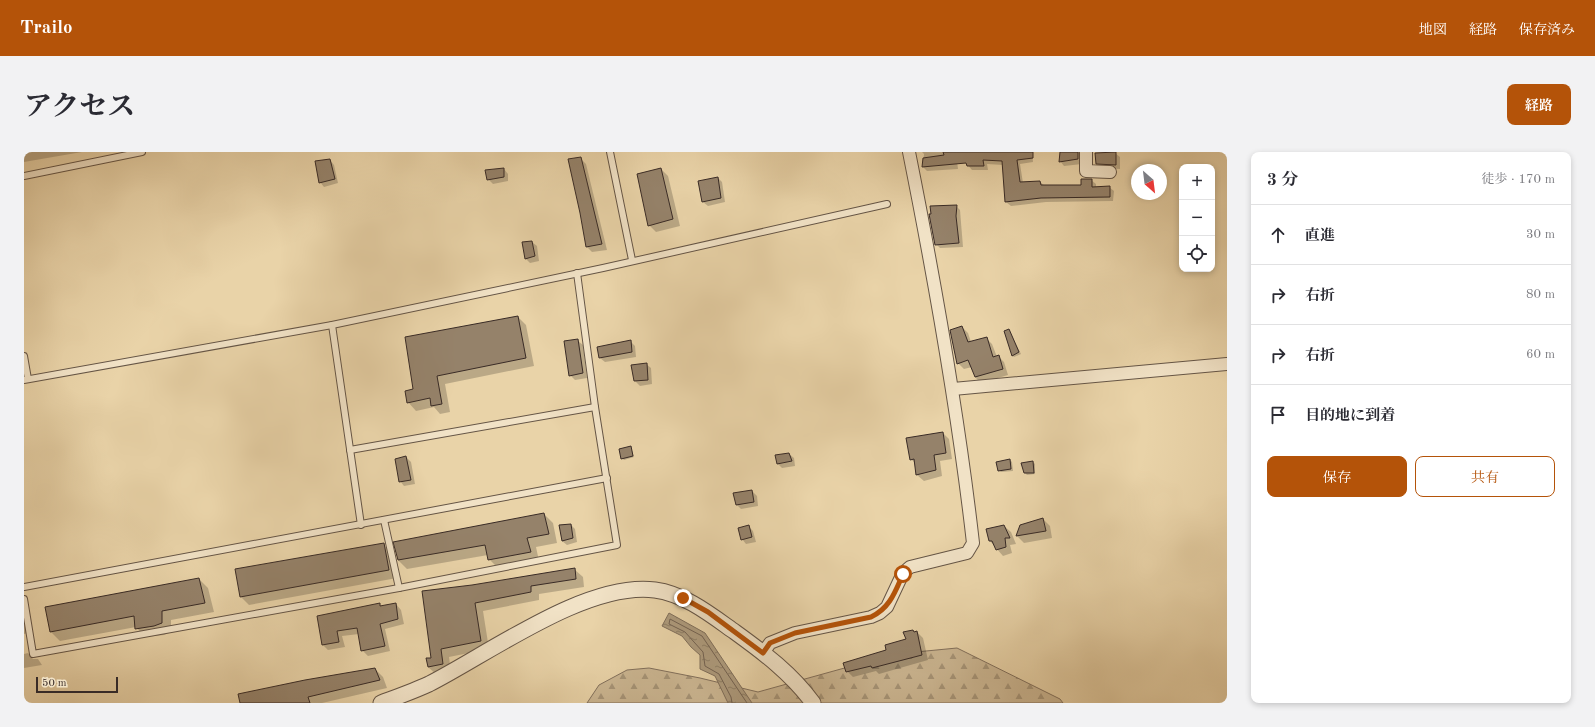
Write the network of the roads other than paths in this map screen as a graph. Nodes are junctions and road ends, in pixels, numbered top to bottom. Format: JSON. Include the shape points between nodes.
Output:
{"nodes":[{"id":1,"x":142,"y":152,"type":"edge"},
{"id":2,"x":610,"y":152,"type":"edge"},
{"id":3,"x":909,"y":152,"type":"edge"},
{"id":4,"x":1086,"y":152,"type":"edge"},
{"id":5,"x":1110,"y":172,"type":"dead end"},
{"id":6,"x":24,"y":176,"type":"edge"},
{"id":7,"x":887,"y":204,"type":"dead end"},
{"id":8,"x":632,"y":260,"type":"junction"},
{"id":9,"x":577,"y":273,"type":"junction"},
{"id":10,"x":332,"y":325,"type":"junction"},
{"id":11,"x":24,"y":356,"type":"edge"},
{"id":12,"x":1227,"y":364,"type":"edge"},
{"id":13,"x":26,"y":379,"type":"edge"},
{"id":14,"x":953,"y":389,"type":"junction"},
{"id":15,"x":595,"y":407,"type":"junction"},
{"id":16,"x":350,"y":450,"type":"junction"},
{"id":17,"x":607,"y":478,"type":"junction"},
{"id":18,"x":384,"y":520,"type":"junction"},
{"id":19,"x":361,"y":525,"type":"junction"},
{"id":20,"x":24,"y":587,"type":"edge"},
{"id":21,"x":399,"y":588,"type":"junction"},
{"id":22,"x":24,"y":599,"type":"edge"},
{"id":23,"x":763,"y":653,"type":"junction"},
{"id":24,"x":381,"y":703,"type":"edge"},
{"id":25,"x":813,"y":703,"type":"edge"}],
"edges":[{"from":1,"to":6,"type":"lane"},
{"from":2,"to":8,"type":"lane"},
{"from":3,"to":14,"type":"street"},
{"from":4,"to":5,"type":"street","via":[[1086,171]]},
{"from":7,"to":8,"type":"lane"},
{"from":8,"to":9,"type":"lane"},
{"from":9,"to":10,"type":"lane"},
{"from":9,"to":15,"type":"lane"},
{"from":10,"to":13,"type":"lane"},
{"from":10,"to":16,"type":"lane"},
{"from":11,"to":13,"type":"lane"},
{"from":12,"to":14,"type":"street"},
{"from":14,"to":23,"type":"street","via":[[973,543],[971,548],[967,553],[910,567],[903,574],[887,607],[880,613],[795,633],[770,643]]},
{"from":15,"to":16,"type":"lane"},
{"from":15,"to":17,"type":"lane"},
{"from":16,"to":19,"type":"lane"},
{"from":17,"to":18,"type":"lane"},
{"from":17,"to":21,"type":"lane","via":[[617,545]]},
{"from":18,"to":19,"type":"lane"},
{"from":18,"to":21,"type":"lane"},
{"from":19,"to":20,"type":"lane"},
{"from":21,"to":22,"type":"lane","via":[[33,654]]},
{"from":23,"to":24,"type":"street","via":[[708,612],[683,598],[656,590],[630,590],[602,595],[566,609],[428,684]]},
{"from":23,"to":25,"type":"street","via":[[787,672]]}]}
